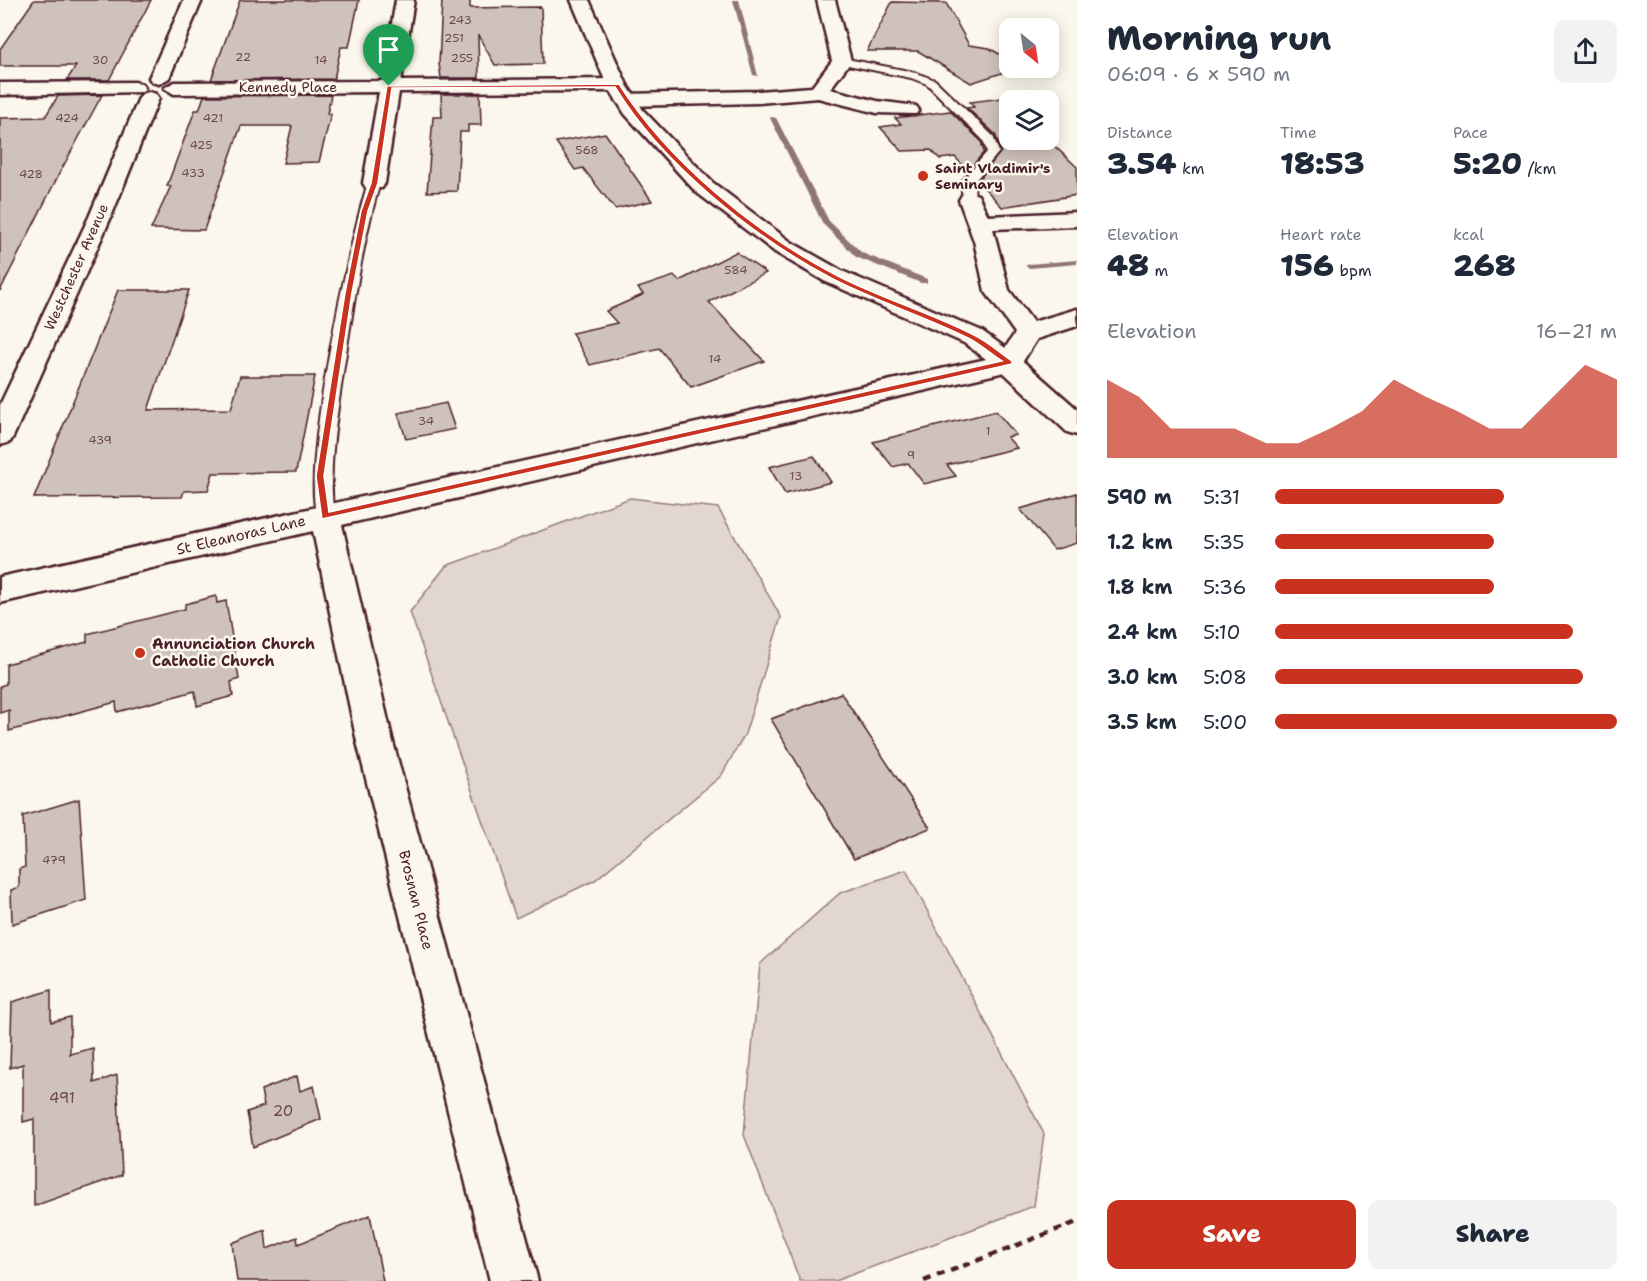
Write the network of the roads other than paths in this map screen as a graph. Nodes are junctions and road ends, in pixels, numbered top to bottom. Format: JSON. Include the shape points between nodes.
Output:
{"nodes":[{"id":1,"x":193,"y":0,"type":"edge"},
{"id":2,"x":405,"y":0,"type":"edge"},
{"id":3,"x":580,"y":0,"type":"edge"},
{"id":4,"x":826,"y":0,"type":"edge"},
{"id":5,"x":842,"y":61,"type":"junction"},
{"id":6,"x":389,"y":86,"type":"junction"},
{"id":7,"x":0,"y":88,"type":"edge"},
{"id":8,"x":155,"y":88,"type":"junction"},
{"id":9,"x":621,"y":92,"type":"junction"},
{"id":10,"x":818,"y":92,"type":"junction"},
{"id":11,"x":909,"y":110,"type":"dead end"},
{"id":12,"x":374,"y":183,"type":"joint"},
{"id":13,"x":970,"y":200,"type":"joint"},
{"id":14,"x":1077,"y":219,"type":"edge"},
{"id":15,"x":979,"y":223,"type":"junction"},
{"id":16,"x":1077,"y":317,"type":"edge"},
{"id":17,"x":1028,"y":333,"type":"junction"},
{"id":18,"x":1009,"y":363,"type":"junction"},
{"id":19,"x":1077,"y":425,"type":"edge"},
{"id":20,"x":0,"y":435,"type":"edge"},
{"id":21,"x":325,"y":516,"type":"junction"},
{"id":22,"x":0,"y":590,"type":"edge"},
{"id":23,"x":514,"y":1281,"type":"edge"}],
"edges":[{"from":1,"to":8,"type":"street","name":"Westchester Avenue"},
{"from":2,"to":6,"type":"street"},
{"from":3,"to":9,"type":"street"},
{"from":4,"to":5,"type":"street"},
{"from":5,"to":10,"type":"street"},
{"from":5,"to":13,"type":"lane","via":[[931,82],[989,139],[993,152],[968,182]]},
{"from":6,"to":8,"type":"street","name":"Kennedy Place"},
{"from":6,"to":9,"type":"street","name":"Kennedy Place"},
{"from":6,"to":12,"type":"street"},
{"from":7,"to":8,"type":"street","name":"Kennedy Place"},
{"from":8,"to":20,"type":"street","name":"Westchester Avenue"},
{"from":9,"to":10,"type":"street","name":"Kennedy Place","via":[[758,97]]},
{"from":9,"to":18,"type":"street","via":[[634,114],[704,187],[783,247],[833,276],[973,337]]},
{"from":10,"to":11,"type":"street","name":"Kennedy Place","via":[[877,107]]},
{"from":12,"to":21,"type":"lane","via":[[348,293],[320,476]]},
{"from":13,"to":15,"type":"street"},
{"from":14,"to":15,"type":"street"},
{"from":15,"to":17,"type":"street","via":[[997,291]]},
{"from":16,"to":17,"type":"street"},
{"from":17,"to":18,"type":"street"},
{"from":18,"to":19,"type":"street"},
{"from":18,"to":21,"type":"street","name":"St Eleanoras Lane"},
{"from":21,"to":22,"type":"street","name":"St Eleanoras Lane"},
{"from":21,"to":23,"type":"street","name":"Brosnan Place","via":[[375,742]]}]}
